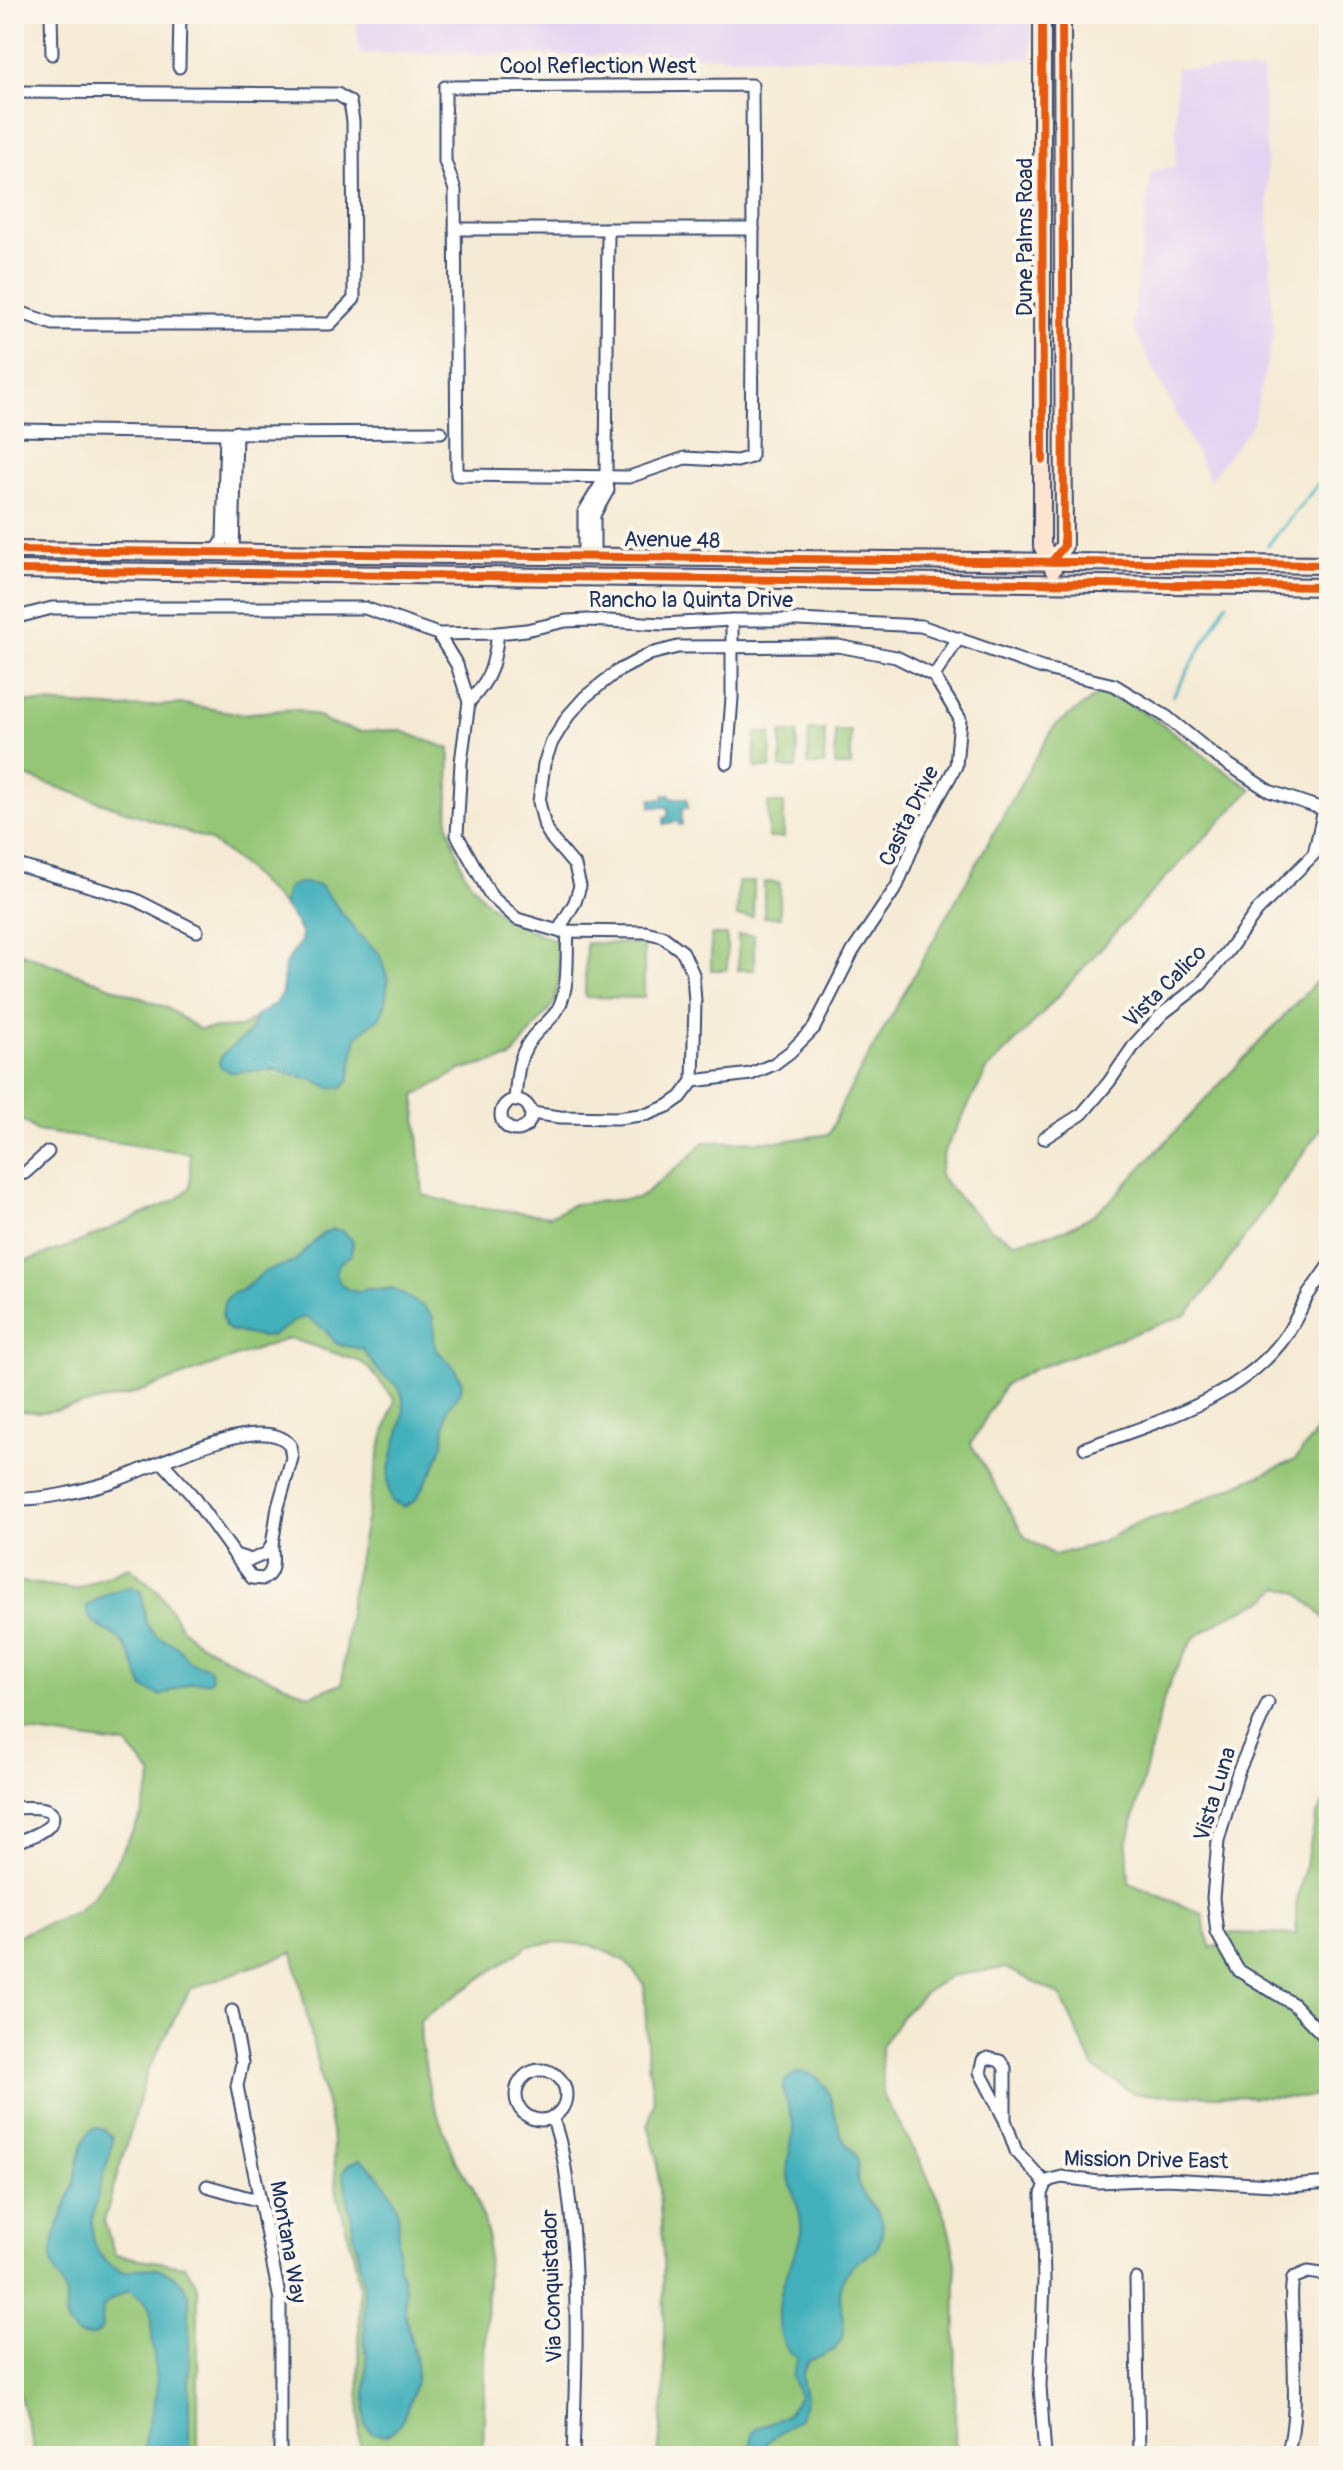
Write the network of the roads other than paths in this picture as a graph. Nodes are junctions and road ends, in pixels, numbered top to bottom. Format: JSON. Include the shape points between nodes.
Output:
{"nodes":[{"id":1,"x":51,"y":14,"type":"edge"},
{"id":2,"x":180,"y":14,"type":"edge"},
{"id":3,"x":1042,"y":14,"type":"edge"},
{"id":4,"x":1062,"y":14,"type":"edge"},
{"id":5,"x":52,"y":54,"type":"dead end"},
{"id":6,"x":1042,"y":65,"type":"junction"},
{"id":7,"x":179,"y":67,"type":"dead end"},
{"id":8,"x":14,"y":92,"type":"edge"},
{"id":9,"x":1063,"y":114,"type":"junction"},
{"id":10,"x":455,"y":229,"type":"junction"},
{"id":11,"x":608,"y":229,"type":"junction"},
{"id":12,"x":753,"y":229,"type":"junction"},
{"id":13,"x":1042,"y":244,"type":"junction"},
{"id":14,"x":1063,"y":297,"type":"junction"},
{"id":15,"x":14,"y":313,"type":"edge"},
{"id":16,"x":1043,"y":338,"type":"junction"},
{"id":17,"x":1063,"y":395,"type":"junction"},
{"id":18,"x":14,"y":430,"type":"edge"},
{"id":19,"x":231,"y":432,"type":"junction"},
{"id":20,"x":441,"y":432,"type":"dead end"},
{"id":21,"x":606,"y":476,"type":"junction"},
{"id":22,"x":14,"y":550,"type":"edge"},
{"id":23,"x":211,"y":552,"type":"junction"},
{"id":24,"x":233,"y":552,"type":"junction"},
{"id":25,"x":589,"y":558,"type":"junction"},
{"id":26,"x":1052,"y":561,"type":"junction"},
{"id":27,"x":1329,"y":565,"type":"edge"},
{"id":28,"x":14,"y":570,"type":"edge"},
{"id":29,"x":110,"y":571,"type":"junction"},
{"id":30,"x":462,"y":576,"type":"junction"},
{"id":31,"x":632,"y":578,"type":"junction"},
{"id":32,"x":1053,"y":583,"type":"junction"},
{"id":33,"x":1329,"y":587,"type":"edge"},
{"id":34,"x":14,"y":618,"type":"edge"},
{"id":35,"x":732,"y":620,"type":"junction"},
{"id":36,"x":498,"y":633,"type":"junction"},
{"id":37,"x":438,"y":634,"type":"junction"},
{"id":38,"x":959,"y":638,"type":"junction"},
{"id":39,"x":732,"y":646,"type":"junction"},
{"id":40,"x":934,"y":676,"type":"junction"},
{"id":41,"x":469,"y":702,"type":"junction"},
{"id":42,"x":727,"y":763,"type":"dead end"},
{"id":43,"x":1327,"y":811,"type":"edge"},
{"id":44,"x":14,"y":864,"type":"edge"},
{"id":45,"x":197,"y":931,"type":"dead end"},
{"id":46,"x":563,"y":931,"type":"junction"},
{"id":47,"x":693,"y":1081,"type":"junction"},
{"id":48,"x":515,"y":1101,"type":"junction"},
{"id":49,"x":531,"y":1113,"type":"junction"},
{"id":50,"x":1044,"y":1138,"type":"dead end"},
{"id":51,"x":48,"y":1152,"type":"dead end"},
{"id":52,"x":14,"y":1176,"type":"edge"},
{"id":53,"x":1329,"y":1265,"type":"edge"},
{"id":54,"x":1085,"y":1448,"type":"dead end"},
{"id":55,"x":163,"y":1463,"type":"junction"},
{"id":56,"x":14,"y":1499,"type":"edge"},
{"id":57,"x":272,"y":1545,"type":"junction"},
{"id":58,"x":235,"y":1555,"type":"junction"},
{"id":59,"x":1268,"y":1703,"type":"dead end"},
{"id":60,"x":14,"y":1808,"type":"edge"},
{"id":61,"x":14,"y":1830,"type":"edge"},
{"id":62,"x":14,"y":1840,"type":"edge"},
{"id":63,"x":232,"y":2011,"type":"dead end"},
{"id":64,"x":1329,"y":2041,"type":"edge"},
{"id":65,"x":552,"y":2117,"type":"junction"},
{"id":66,"x":1005,"y":2120,"type":"junction"},
{"id":67,"x":1329,"y":2183,"type":"edge"},
{"id":68,"x":1046,"y":2184,"type":"junction"},
{"id":69,"x":207,"y":2186,"type":"dead end"},
{"id":70,"x":260,"y":2201,"type":"junction"},
{"id":71,"x":1329,"y":2275,"type":"edge"},
{"id":72,"x":1136,"y":2279,"type":"dead end"},
{"id":73,"x":280,"y":2456,"type":"edge"},
{"id":74,"x":573,"y":2456,"type":"edge"},
{"id":75,"x":1045,"y":2456,"type":"edge"},
{"id":76,"x":1139,"y":2456,"type":"edge"},
{"id":77,"x":1287,"y":2456,"type":"edge"}],
"edges":[{"from":1,"to":5,"type":"street"},
{"from":2,"to":7,"type":"street"},
{"from":3,"to":6,"type":"main road","name":"Dune Palms Road"},
{"from":4,"to":9,"type":"main road","name":"Dune Palms Road"},
{"from":6,"to":9,"type":"main road","via":[[1052,108]]},
{"from":6,"to":13,"type":"main road","name":"Dune Palms Road"},
{"from":8,"to":15,"type":"street","via":[[337,94],[350,102],[353,121],[354,239],[354,299],[330,324],[53,324]]},
{"from":9,"to":14,"type":"main road","name":"Dune Palms Road"},
{"from":10,"to":11,"type":"street"},
{"from":10,"to":12,"type":"street","name":"Cool Reflection West","via":[[455,190],[445,161],[445,87],[752,85]]},
{"from":10,"to":21,"type":"street","name":"Cool Reflection West","via":[[457,475]]},
{"from":11,"to":12,"type":"street"},
{"from":11,"to":21,"type":"street"},
{"from":12,"to":21,"type":"street","name":"Cool Reflection West","via":[[751,457],[685,458],[629,477]]},
{"from":13,"to":14,"type":"main road","via":[[1053,250]]},
{"from":13,"to":16,"type":"main road","name":"Dune Palms Road"},
{"from":14,"to":17,"type":"main road","name":"Dune Palms Road"},
{"from":16,"to":17,"type":"main road","via":[[1053,388]]},
{"from":16,"to":26,"type":"main road","name":"Dune Palms Road","via":[[1042,546]]},
{"from":17,"to":26,"type":"main road","name":"Dune Palms Road","via":[[1064,546]]},
{"from":18,"to":19,"type":"street"},
{"from":19,"to":20,"type":"street"},
{"from":19,"to":23,"type":"street","via":[[223,540]]},
{"from":19,"to":24,"type":"street"},
{"from":21,"to":25,"type":"street","via":[[584,512]]},
{"from":22,"to":23,"type":"main road","name":"Avenue 48"},
{"from":23,"to":24,"type":"main road","name":"Avenue 48"},
{"from":24,"to":25,"type":"main road","name":"Avenue 48"},
{"from":24,"to":29,"type":"main road","via":[[217,563],[141,563]]},
{"from":25,"to":26,"type":"main road","name":"Avenue 48"},
{"from":25,"to":30,"type":"main road","via":[[571,568],[497,567]]},
{"from":25,"to":31,"type":"main road","via":[[608,572]]},
{"from":26,"to":27,"type":"main road","name":"Avenue 48"},
{"from":26,"to":32,"type":"main road","name":"Dune Palms Road"},
{"from":28,"to":29,"type":"main road","name":"Avenue 48"},
{"from":29,"to":30,"type":"main road","name":"Avenue 48"},
{"from":30,"to":31,"type":"main road","name":"Avenue 48"},
{"from":31,"to":32,"type":"main road","name":"Avenue 48"},
{"from":32,"to":33,"type":"main road","name":"Avenue 48"},
{"from":34,"to":37,"type":"street","name":"Rancho la Quinta Drive","via":[[52,608],[365,608]]},
{"from":35,"to":36,"type":"street","name":"Rancho la Quinta Drive","via":[[566,621]]},
{"from":35,"to":38,"type":"street","name":"Rancho la Quinta Drive","via":[[896,623]]},
{"from":35,"to":39,"type":"street"},
{"from":36,"to":37,"type":"street","name":"Rancho la Quinta Drive"},
{"from":36,"to":41,"type":"street","via":[[486,685]]},
{"from":37,"to":41,"type":"street","via":[[457,665]]},
{"from":38,"to":40,"type":"street"},
{"from":38,"to":43,"type":"street","name":"Rancho la Quinta Drive","via":[[1042,668],[1114,685],[1269,791]]},
{"from":39,"to":40,"type":"street","via":[[838,646],[896,657]]},
{"from":39,"to":42,"type":"street"},
{"from":39,"to":46,"type":"street","via":[[678,647],[629,664],[585,697],[552,742],[539,802],[545,827],[575,866],[580,886]]},
{"from":40,"to":47,"type":"street","name":"Casita Drive","via":[[960,719],[956,766],[918,834],[897,886],[853,951],[814,1028],[774,1064],[751,1074]]},
{"from":41,"to":46,"type":"street","via":[[457,835],[491,896],[517,919]]},
{"from":43,"to":50,"type":"street","name":"Vista Calico","via":[[1314,854],[1257,911],[1201,984],[1162,1014],[1135,1044],[1082,1114]]},
{"from":44,"to":45,"type":"street","via":[[134,899]]},
{"from":46,"to":47,"type":"street","via":[[645,932],[668,939],[683,952],[693,974]]},
{"from":46,"to":48,"type":"street","via":[[566,982],[561,1003],[523,1050]]},
{"from":47,"to":49,"type":"street","via":[[681,1097],[648,1114],[618,1118]]},
{"from":48,"to":49,"type":"street"},
{"from":48,"to":49,"type":"street","via":[[502,1112],[508,1128],[523,1129]]},
{"from":51,"to":52,"type":"street"},
{"from":53,"to":54,"type":"street","via":[[1286,1335],[1259,1364],[1189,1409]]},
{"from":55,"to":56,"type":"street","via":[[113,1482]]},
{"from":55,"to":57,"type":"street","via":[[247,1435],[286,1440],[292,1458]]},
{"from":55,"to":58,"type":"street"},
{"from":57,"to":58,"type":"street","via":[[251,1560]]},
{"from":57,"to":58,"type":"street","via":[[271,1573],[263,1579],[252,1578]]},
{"from":59,"to":64,"type":"street","name":"Vista Luna","via":[[1238,1772],[1218,1841],[1213,1898],[1217,1933],[1238,1970],[1293,2004]]},
{"from":60,"to":62,"type":"street","via":[[41,1807],[51,1815],[49,1826]]},
{"from":61,"to":62,"type":"street"},
{"from":63,"to":70,"type":"street","name":"Montana Way","via":[[242,2063],[237,2086]]},
{"from":65,"to":65,"type":"street","via":[[564,2104],[565,2086],[553,2073],[531,2072],[517,2087],[518,2104],[532,2118]]},
{"from":65,"to":74,"type":"street","name":"Via Conquistador","via":[[565,2155],[574,2245],[578,2329]]},
{"from":66,"to":66,"type":"street","via":[[1005,2068],[988,2058],[980,2072]]},
{"from":66,"to":68,"type":"street","via":[[1016,2151]]},
{"from":67,"to":68,"type":"street","name":"Mission Drive East","via":[[1098,2182],[1062,2177]]},
{"from":68,"to":75,"type":"street","name":"Mission Drive East","via":[[1040,2364]]},
{"from":69,"to":70,"type":"street"},
{"from":70,"to":73,"type":"street","name":"Montana Way","via":[[280,2300]]},
{"from":71,"to":77,"type":"street","via":[[1308,2272],[1293,2278],[1293,2426]]},
{"from":72,"to":76,"type":"street"}]}
